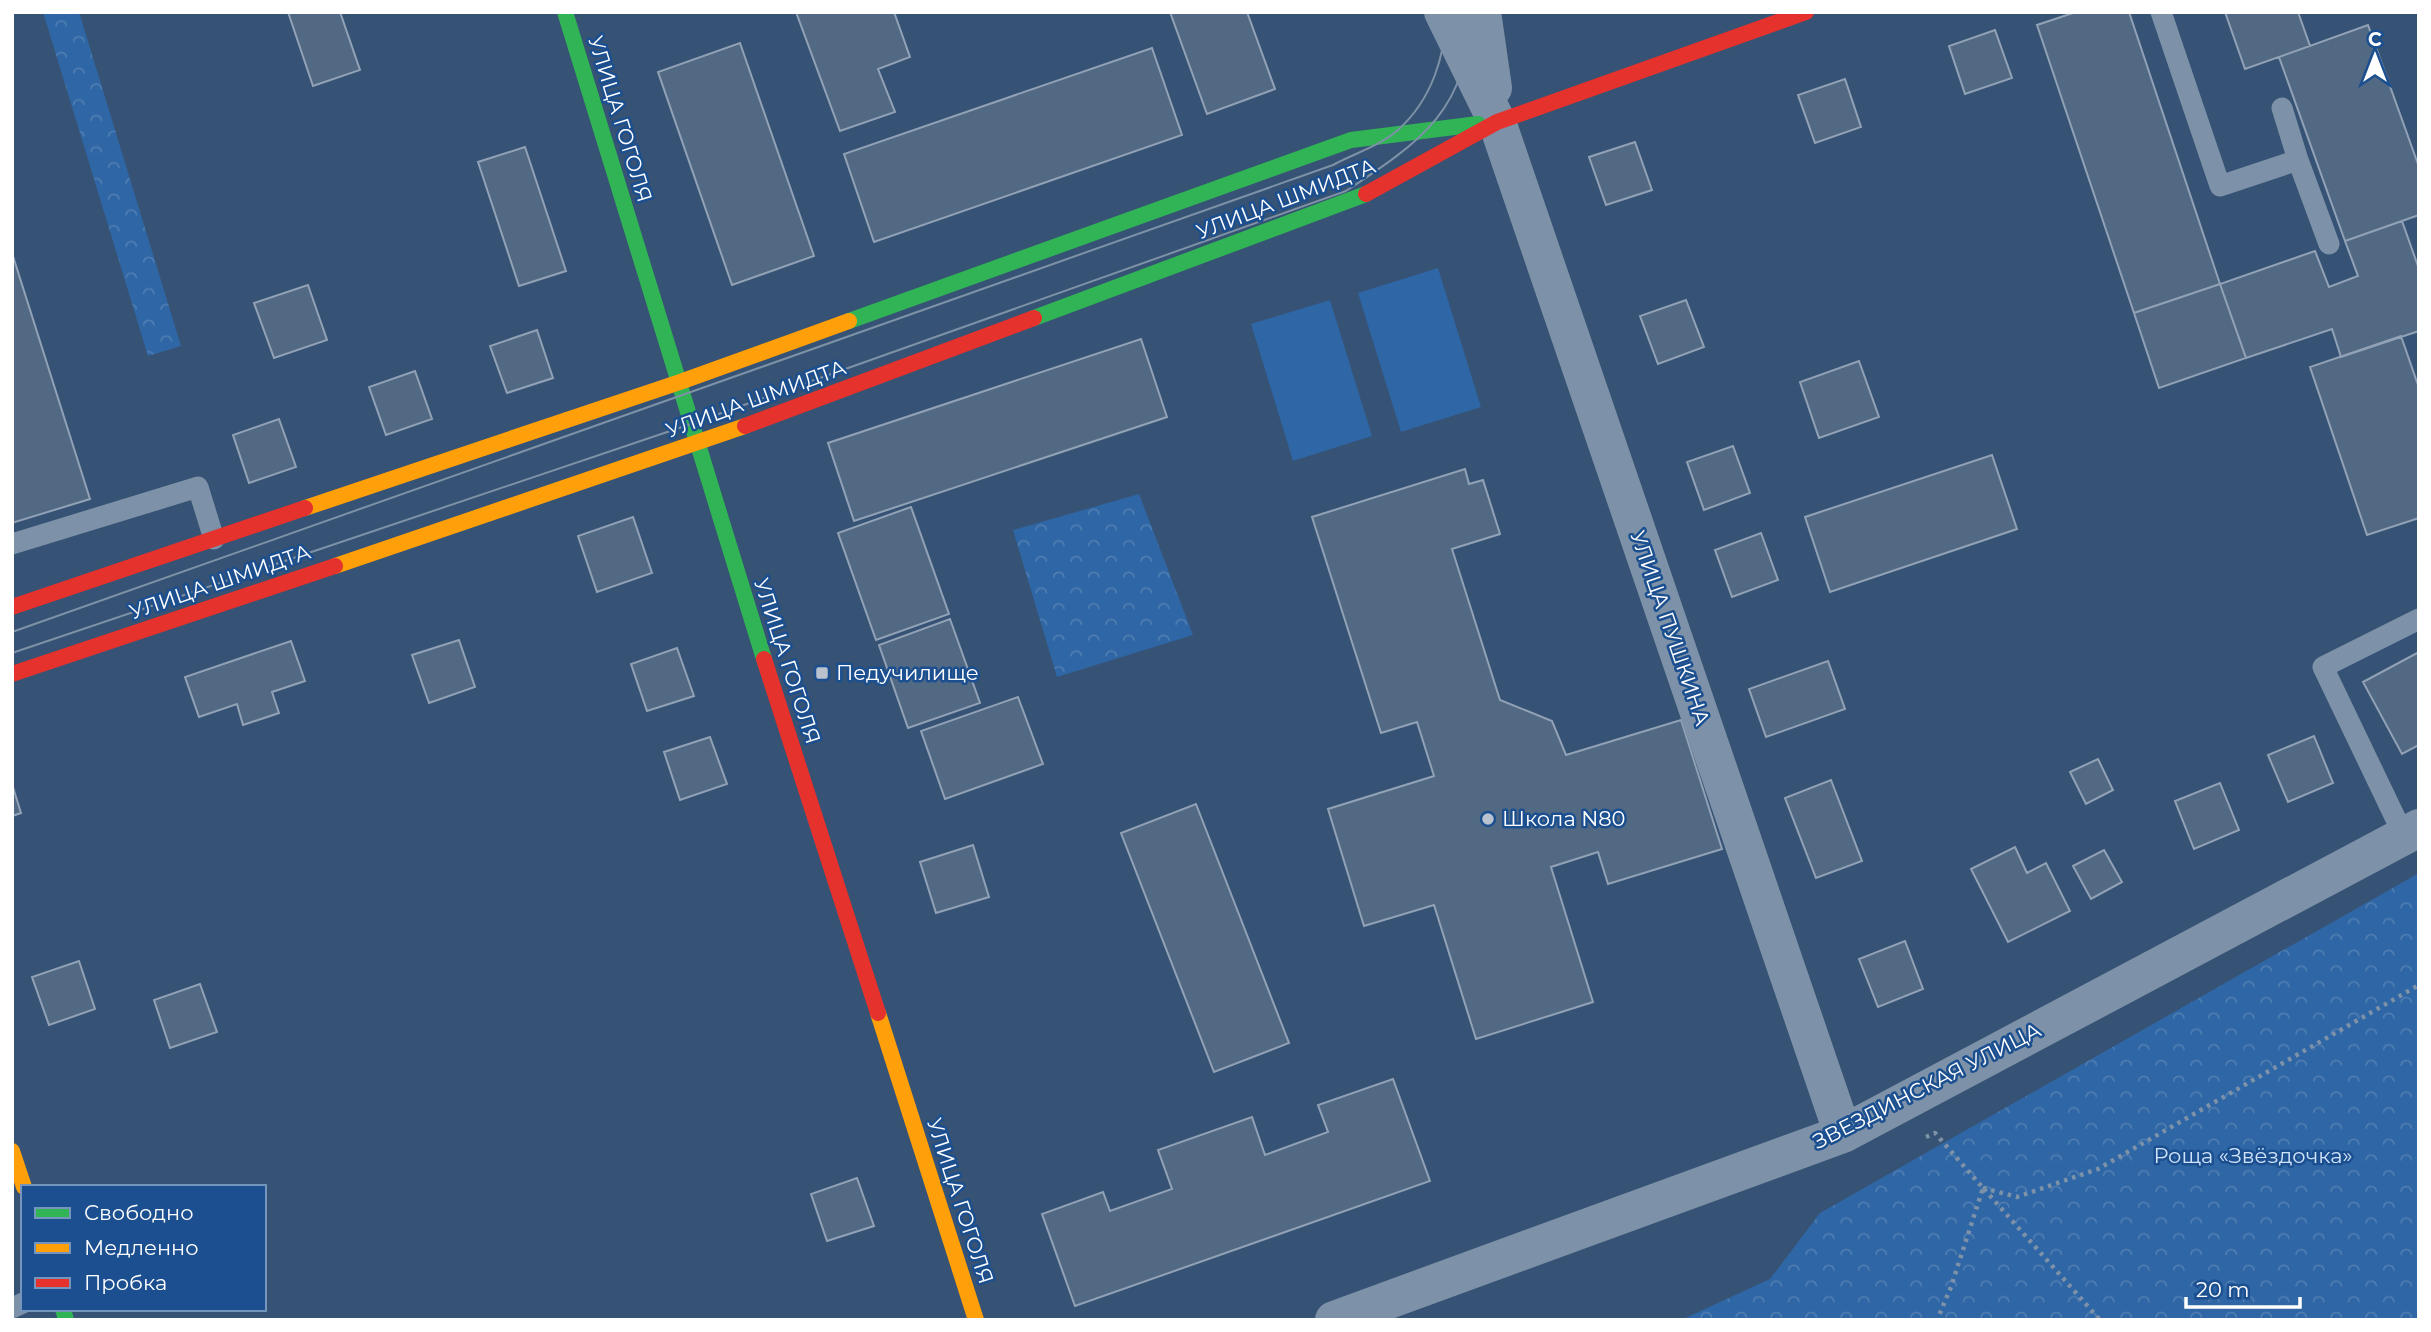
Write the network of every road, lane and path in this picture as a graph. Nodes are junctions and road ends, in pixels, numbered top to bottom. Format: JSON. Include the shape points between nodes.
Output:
{"nodes":[{"id":1,"x":565,"y":12,"type":"edge"},
{"id":2,"x":1443,"y":12,"type":"edge"},
{"id":3,"x":1482,"y":12,"type":"edge"},
{"id":4,"x":1806,"y":12,"type":"edge"},
{"id":5,"x":2161,"y":12,"type":"edge"},
{"id":6,"x":2281,"y":108,"type":"dead end"},
{"id":7,"x":1497,"y":121,"type":"junction"},
{"id":8,"x":2298,"y":160,"type":"junction"},
{"id":9,"x":2329,"y":244,"type":"dead end"},
{"id":10,"x":680,"y":382,"type":"junction"},
{"id":11,"x":697,"y":444,"type":"junction"},
{"id":12,"x":214,"y":539,"type":"junction"},
{"id":13,"x":12,"y":544,"type":"edge"},
{"id":14,"x":12,"y":607,"type":"edge"},
{"id":15,"x":2419,"y":620,"type":"edge"},
{"id":16,"x":12,"y":674,"type":"edge"},
{"id":17,"x":2411,"y":832,"type":"edge"},
{"id":18,"x":2419,"y":985,"type":"edge"},
{"id":19,"x":1843,"y":1134,"type":"junction"},
{"id":20,"x":1922,"y":1138,"type":"dead end"},
{"id":21,"x":12,"y":1151,"type":"edge"},
{"id":22,"x":23,"y":1185,"type":"edge"},
{"id":23,"x":1983,"y":1188,"type":"junction"},
{"id":24,"x":976,"y":1320,"type":"edge"},
{"id":25,"x":1334,"y":1320,"type":"edge"},
{"id":26,"x":1937,"y":1320,"type":"edge"},
{"id":27,"x":2099,"y":1320,"type":"edge"}],
"edges":[{"from":1,"to":10,"type":"street","name":"УЛИЦА ГОГОЛЯ"},
{"from":2,"to":7,"type":"street","name":"УЛИЦА ПУШКИНА"},
{"from":3,"to":7,"type":"street","name":"УЛИЦА ПУШКИНА"},
{"from":4,"to":7,"type":"street","name":"УЛИЦА ШМИДТА"},
{"from":5,"to":8,"type":"lane","via":[[2220,186]]},
{"from":6,"to":8,"type":"lane"},
{"from":7,"to":10,"type":"street","name":"УЛИЦА ШМИДТА","via":[[1351,140]]},
{"from":7,"to":11,"type":"street","name":"УЛИЦА ШМИДТА","via":[[1376,190]]},
{"from":7,"to":19,"type":"street","name":"УЛИЦА ПУШКИНА"},
{"from":8,"to":9,"type":"lane"},
{"from":10,"to":11,"type":"street","name":"УЛИЦА ГОГОЛЯ"},
{"from":10,"to":12,"type":"street","name":"УЛИЦА ШМИДТА"},
{"from":11,"to":16,"type":"street","name":"УЛИЦА ШМИДТА"},
{"from":11,"to":24,"type":"street","name":"УЛИЦА ГОГОЛЯ"},
{"from":12,"to":13,"type":"lane","via":[[198,487]]},
{"from":12,"to":14,"type":"street","name":"УЛИЦА ШМИДТА"},
{"from":15,"to":17,"type":"lane","via":[[2323,667]]},
{"from":17,"to":19,"type":"street","name":"ЗВЕЗДИНСКАЯ УЛИЦА"},
{"from":18,"to":23,"type":"path","via":[[2098,1169],[2017,1197]]},
{"from":19,"to":25,"type":"street","name":"ЗВЕЗДИНСКАЯ УЛИЦА"},
{"from":20,"to":23,"type":"path","via":[[1935,1133]]},
{"from":21,"to":22,"type":"street"},
{"from":23,"to":26,"type":"path"},
{"from":23,"to":27,"type":"path"}]}
